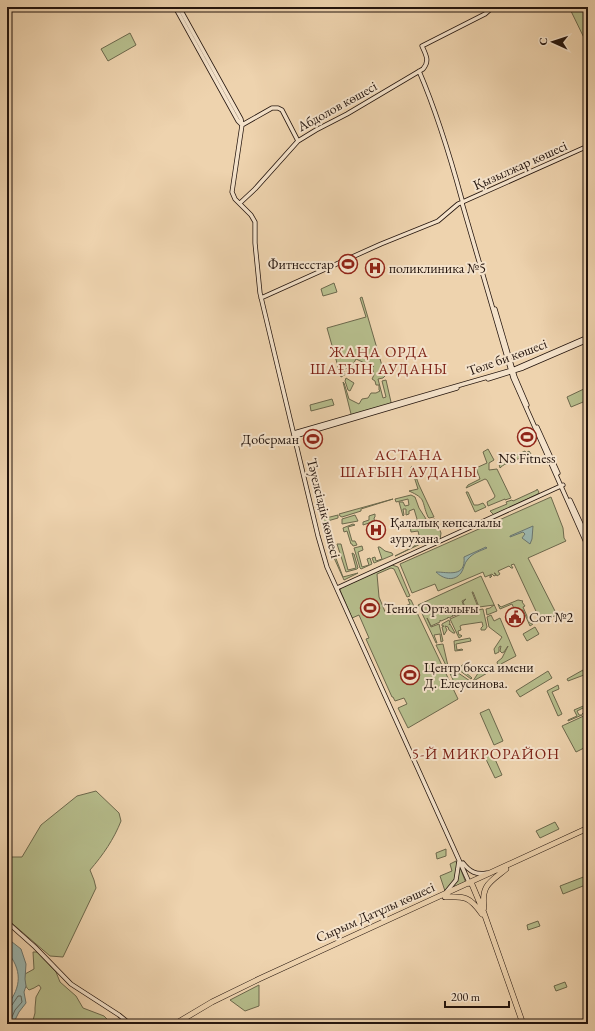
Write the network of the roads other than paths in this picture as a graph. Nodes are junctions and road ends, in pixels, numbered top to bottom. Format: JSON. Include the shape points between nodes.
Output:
{"nodes":[{"id":1,"x":175,"y":7,"type":"edge"},
{"id":2,"x":180,"y":7,"type":"edge"},
{"id":3,"x":493,"y":7,"type":"edge"},
{"id":4,"x":419,"y":71,"type":"junction"},
{"id":5,"x":242,"y":125,"type":"junction"},
{"id":6,"x":298,"y":141,"type":"junction"},
{"id":7,"x":588,"y":146,"type":"edge"},
{"id":8,"x":462,"y":202,"type":"junction"},
{"id":9,"x":240,"y":203,"type":"junction"},
{"id":10,"x":261,"y":298,"type":"junction"},
{"id":11,"x":588,"y":337,"type":"edge"},
{"id":12,"x":588,"y":340,"type":"edge"},
{"id":13,"x":512,"y":371,"type":"junction"},
{"id":14,"x":294,"y":435,"type":"junction"},
{"id":15,"x":563,"y":486,"type":"junction"},
{"id":16,"x":578,"y":520,"type":"junction"},
{"id":17,"x":588,"y":539,"type":"edge"},
{"id":18,"x":588,"y":547,"type":"edge"},
{"id":19,"x":336,"y":588,"type":"junction"},
{"id":20,"x":588,"y":830,"type":"edge"},
{"id":21,"x":459,"y":860,"type":"junction"},
{"id":22,"x":506,"y":868,"type":"junction"},
{"id":23,"x":470,"y":883,"type":"junction"},
{"id":24,"x":445,"y":896,"type":"junction"},
{"id":25,"x":483,"y":913,"type":"junction"},
{"id":26,"x":7,"y":922,"type":"edge"},
{"id":27,"x":490,"y":932,"type":"junction"},
{"id":28,"x":130,"y":1024,"type":"edge"},
{"id":29,"x":175,"y":1024,"type":"edge"},
{"id":30,"x":181,"y":1024,"type":"edge"},
{"id":31,"x":522,"y":1024,"type":"edge"}],
"edges":[{"from":1,"to":5,"type":"main road"},
{"from":2,"to":5,"type":"main road"},
{"from":3,"to":4,"type":"main road","via":[[486,14],[422,46],[427,63]]},
{"from":4,"to":6,"type":"main road","name":"Абдолов көшесі"},
{"from":4,"to":8,"type":"main road","via":[[435,109]]},
{"from":5,"to":6,"type":"main road","via":[[272,108],[278,108],[282,110]]},
{"from":5,"to":9,"type":"main road","name":"Тәуелсіздік көшесі","via":[[232,189],[233,196]]},
{"from":6,"to":9,"type":"main road","name":"Абдолов көшесі"},
{"from":7,"to":8,"type":"main road","name":"Қызылжар көшесі"},
{"from":8,"to":10,"type":"main road","name":"Қызылжар көшесі","via":[[438,221]]},
{"from":8,"to":13,"type":"main road"},
{"from":9,"to":10,"type":"main road","name":"Тәуелсіздік көшесі","via":[[254,222]]},
{"from":10,"to":14,"type":"main road","name":"Тәуелсіздік көшесі"},
{"from":11,"to":13,"type":"main road","name":"Төле би көшесі"},
{"from":12,"to":13,"type":"main road","name":"Төле би көшесі"},
{"from":13,"to":14,"type":"main road","name":"Төле би көшесі"},
{"from":13,"to":15,"type":"main road"},
{"from":14,"to":19,"type":"main road","name":"Тәуелсіздік көшесі","via":[[318,536]]},
{"from":15,"to":16,"type":"main road"},
{"from":15,"to":19,"type":"main road"},
{"from":16,"to":17,"type":"main road"},
{"from":16,"to":18,"type":"main road"},
{"from":19,"to":21,"type":"main road","name":"Тәуелсіздік көшесі"},
{"from":20,"to":22,"type":"highway","name":"Сырым Датұлы көшесі"},
{"from":21,"to":22,"type":"main road","via":[[477,874]]},
{"from":21,"to":23,"type":"main road","name":"Тәуелсіздік көшесі"},
{"from":21,"to":24,"type":"main road","via":[[456,880]]},
{"from":22,"to":23,"type":"highway","name":"Сырым Датұлы көшесі"},
{"from":22,"to":25,"type":"highway","via":[[484,890]]},
{"from":23,"to":24,"type":"highway","name":"Сырым Датұлы көшесі"},
{"from":23,"to":25,"type":"highway"},
{"from":24,"to":25,"type":"highway","via":[[467,898]]},
{"from":24,"to":29,"type":"highway","name":"Сырым Датұлы көшесі","via":[[253,982]]},
{"from":24,"to":30,"type":"highway","name":"Сырым Датұлы көшесі","via":[[225,998]]},
{"from":25,"to":27,"type":"highway"},
{"from":26,"to":28,"type":"main road","via":[[71,984]]},
{"from":27,"to":31,"type":"highway"},
{"from":27,"to":31,"type":"highway"}]}
